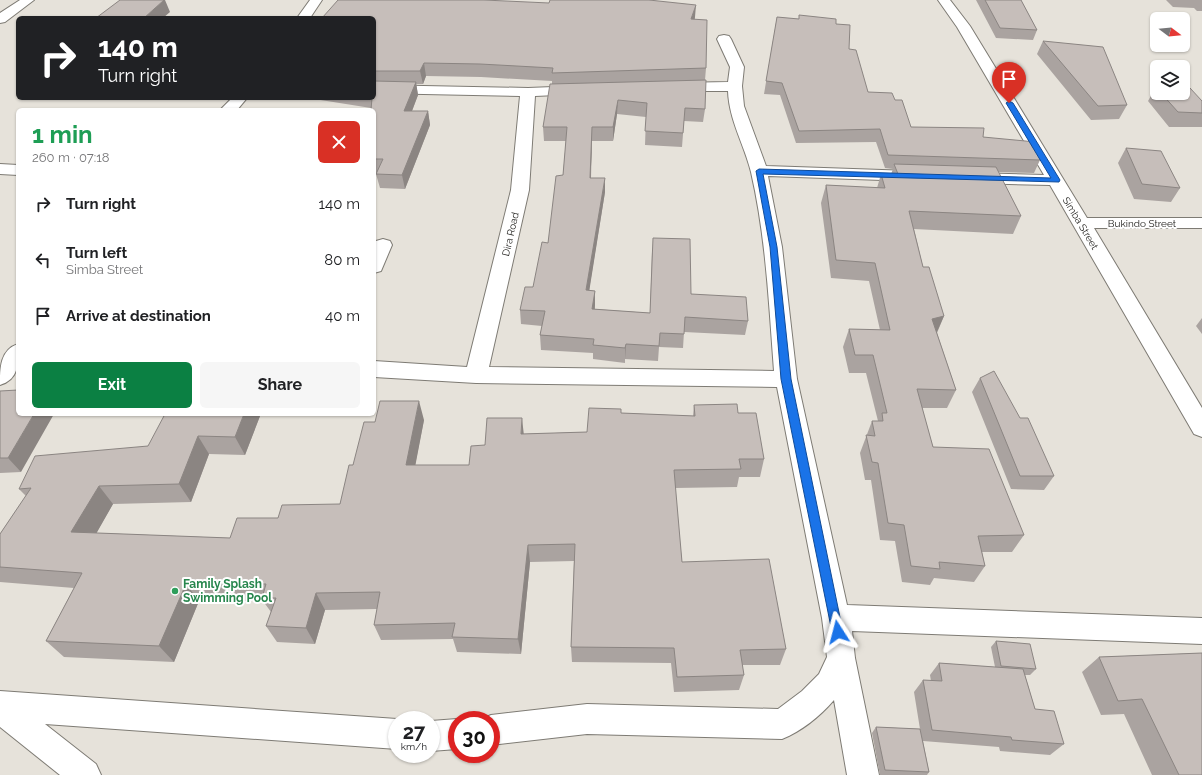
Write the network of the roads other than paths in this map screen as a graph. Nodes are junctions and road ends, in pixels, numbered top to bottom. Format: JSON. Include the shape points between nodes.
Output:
{"nodes":[{"id":1,"x":28,"y":0,"type":"edge"},
{"id":2,"x":316,"y":0,"type":"edge"},
{"id":3,"x":944,"y":0,"type":"edge"},
{"id":4,"x":304,"y":16,"type":"edge"},
{"id":5,"x":0,"y":19,"type":"edge"},
{"id":6,"x":724,"y":40,"type":"dead end"},
{"id":7,"x":735,"y":86,"type":"junction"},
{"id":8,"x":660,"y":88,"type":"edge"},
{"id":9,"x":376,"y":89,"type":"edge"},
{"id":10,"x":591,"y":90,"type":"edge"},
{"id":11,"x":528,"y":92,"type":"junction"},
{"id":12,"x":238,"y":100,"type":"edge"},
{"id":13,"x":230,"y":108,"type":"edge"},
{"id":14,"x":0,"y":169,"type":"edge"},
{"id":15,"x":16,"y":170,"type":"edge"},
{"id":16,"x":759,"y":171,"type":"junction"},
{"id":17,"x":923,"y":176,"type":"edge"},
{"id":18,"x":955,"y":177,"type":"edge"},
{"id":19,"x":1056,"y":180,"type":"junction"},
{"id":20,"x":1082,"y":223,"type":"junction"},
{"id":21,"x":1202,"y":223,"type":"edge"},
{"id":22,"x":383,"y":245,"type":"dead end"},
{"id":23,"x":376,"y":262,"type":"edge"},
{"id":24,"x":376,"y":369,"type":"edge"},
{"id":25,"x":476,"y":375,"type":"junction"},
{"id":26,"x":786,"y":379,"type":"junction"},
{"id":27,"x":1202,"y":428,"type":"edge"},
{"id":28,"x":836,"y":618,"type":"junction"},
{"id":29,"x":1202,"y":631,"type":"edge"},
{"id":30,"x":841,"y":658,"type":"junction"},
{"id":31,"x":0,"y":707,"type":"edge"},
{"id":32,"x":500,"y":729,"type":"edge"},
{"id":33,"x":388,"y":733,"type":"edge"},
{"id":34,"x":85,"y":775,"type":"edge"},
{"id":35,"x":863,"y":775,"type":"edge"}],
"edges":[{"from":1,"to":5,"type":"street"},
{"from":2,"to":4,"type":"street"},
{"from":3,"to":19,"type":"street","name":"Simba Street","via":[[963,26]]},
{"from":6,"to":7,"type":"street","via":[[737,66]]},
{"from":7,"to":8,"type":"street"},
{"from":7,"to":16,"type":"street","via":[[736,106]]},
{"from":9,"to":11,"type":"street"},
{"from":10,"to":11,"type":"street"},
{"from":11,"to":25,"type":"street","name":"Dira Road","via":[[520,190]]},
{"from":12,"to":13,"type":"street"},
{"from":14,"to":15,"type":"street"},
{"from":16,"to":17,"type":"street"},
{"from":16,"to":26,"type":"street","via":[[774,247]]},
{"from":18,"to":19,"type":"street"},
{"from":19,"to":20,"type":"street","name":"Simba Street"},
{"from":20,"to":21,"type":"street","name":"Bukindo Street"},
{"from":20,"to":27,"type":"street","name":"Simba Street"},
{"from":22,"to":23,"type":"street"},
{"from":24,"to":25,"type":"street"},
{"from":25,"to":26,"type":"street"},
{"from":26,"to":28,"type":"street"},
{"from":28,"to":29,"type":"street"},
{"from":28,"to":30,"type":"street"},
{"from":30,"to":32,"type":"street","via":[[829,684],[813,702],[782,724],[587,718]]},
{"from":30,"to":35,"type":"street"},
{"from":31,"to":33,"type":"street"},
{"from":31,"to":34,"type":"street"}]}
